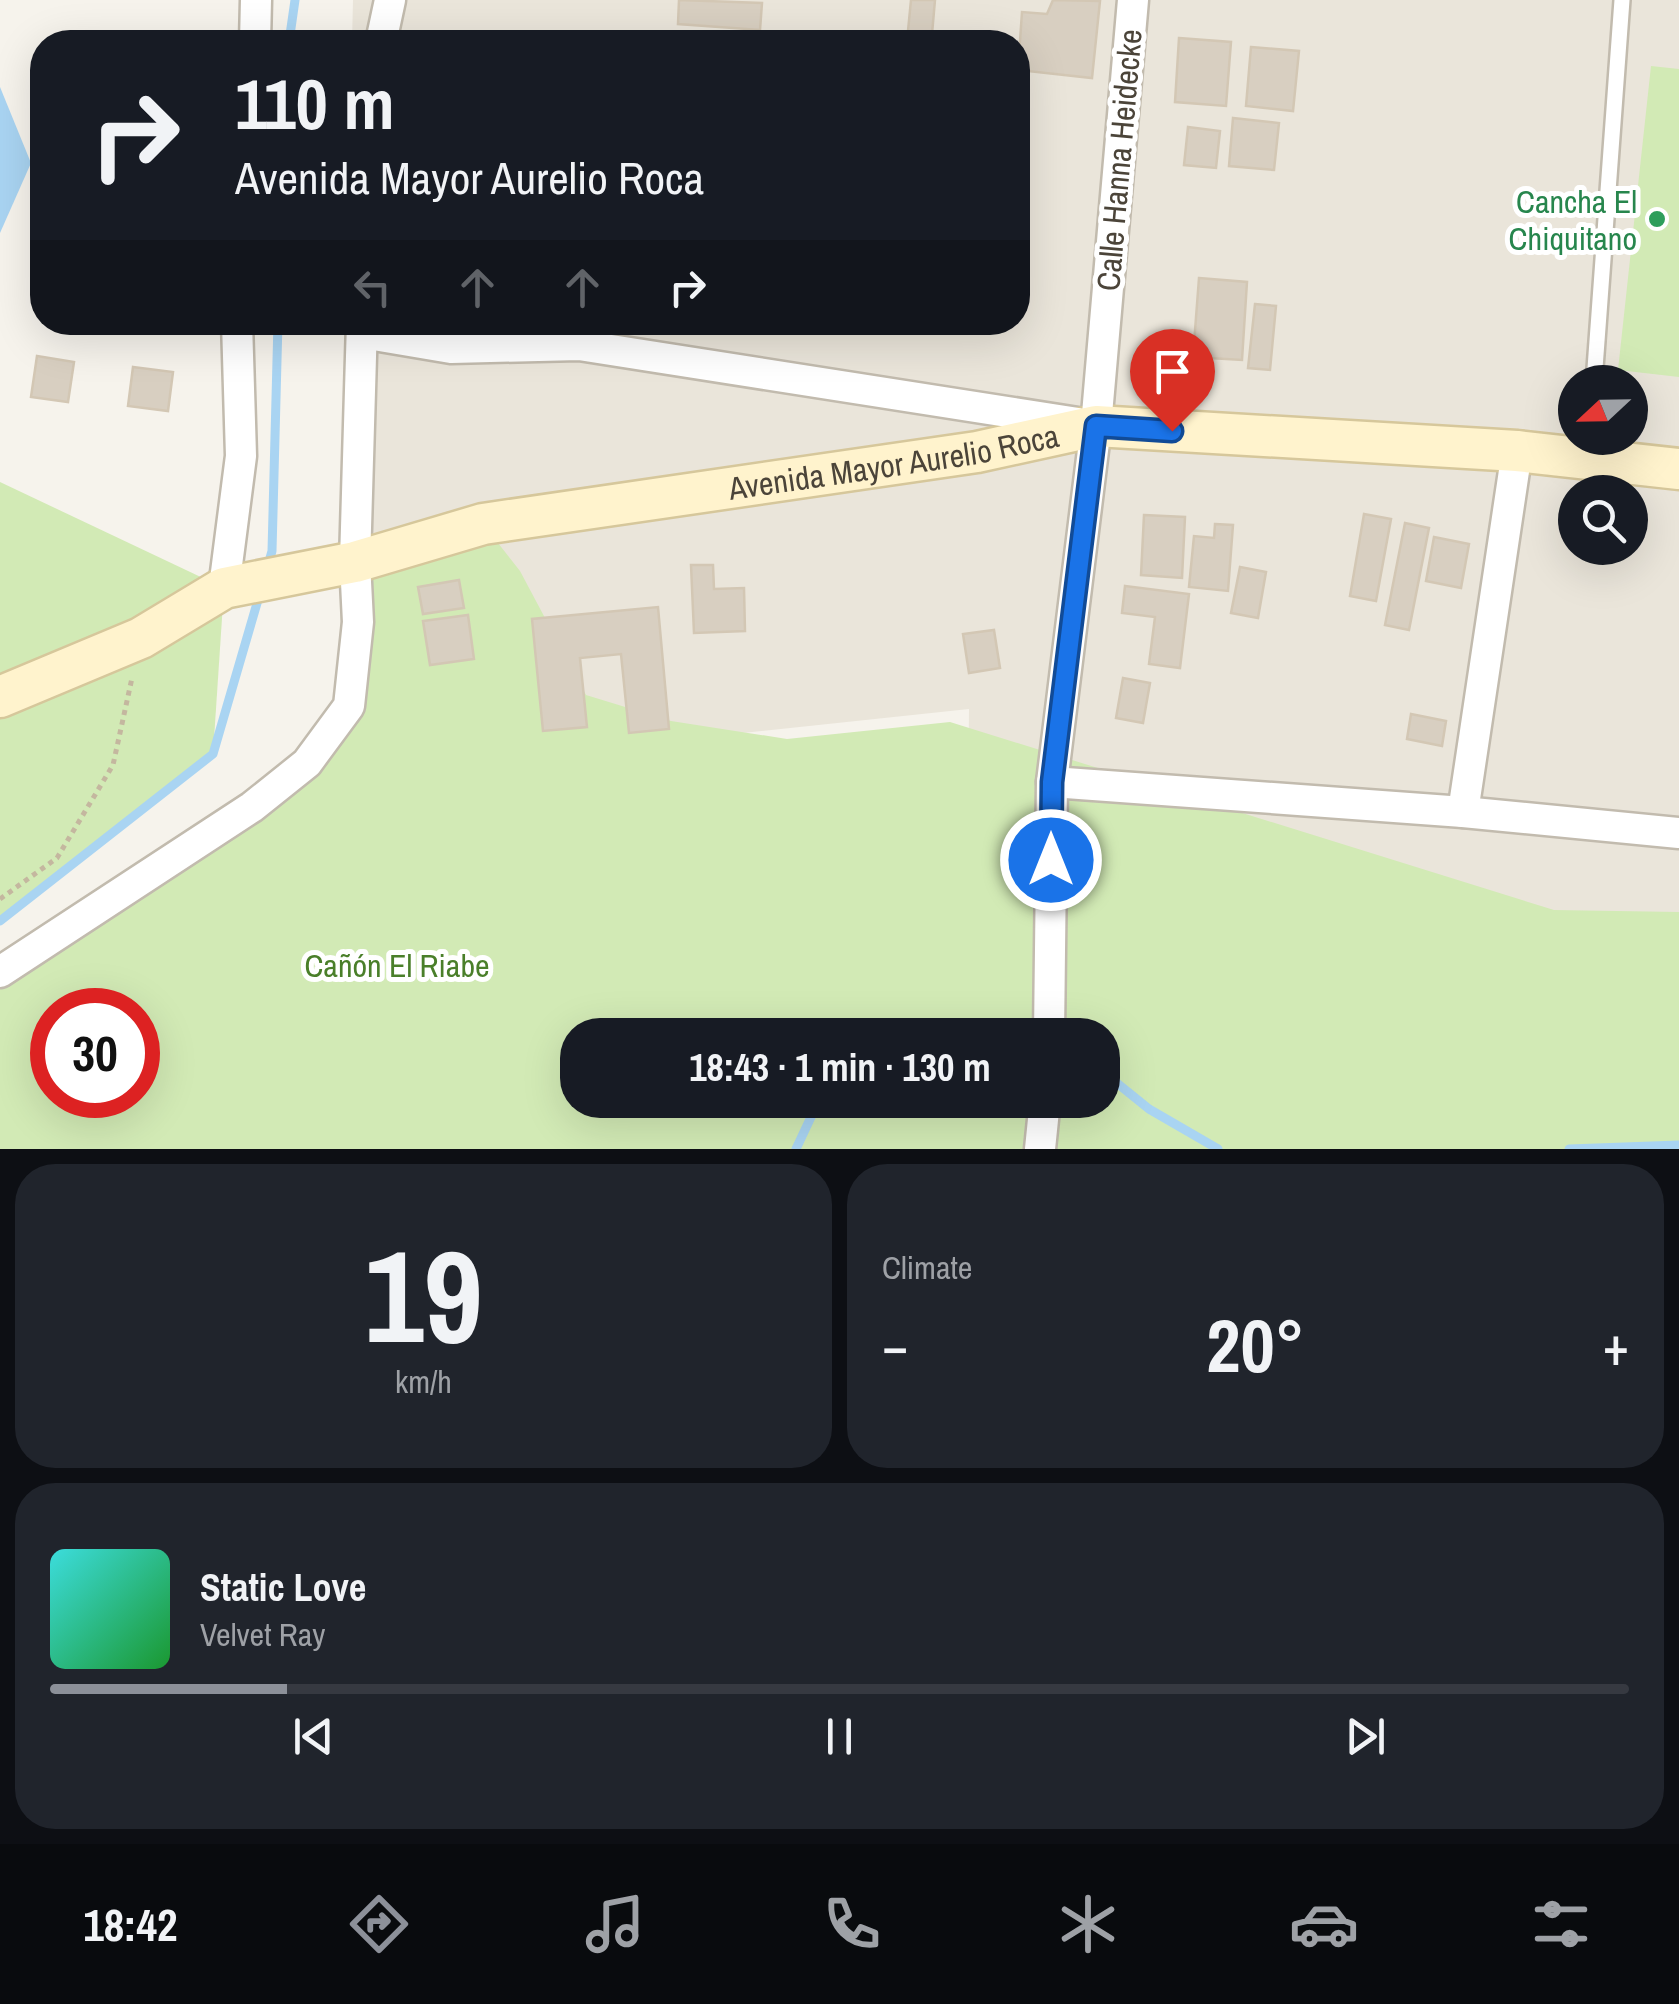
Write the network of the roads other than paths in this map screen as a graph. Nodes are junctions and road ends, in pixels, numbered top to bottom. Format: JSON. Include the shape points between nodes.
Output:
{"nodes":[{"id":1,"x":256,"y":0,"type":"edge"},
{"id":2,"x":390,"y":0,"type":"edge"},
{"id":3,"x":1133,"y":0,"type":"edge"},
{"id":4,"x":1622,"y":0,"type":"edge"},
{"id":5,"x":255,"y":30,"type":"edge"},
{"id":6,"x":384,"y":30,"type":"edge"},
{"id":7,"x":237,"y":335,"type":"edge"},
{"id":8,"x":361,"y":335,"type":"edge"},
{"id":9,"x":393,"y":335,"type":"edge"},
{"id":10,"x":440,"y":335,"type":"edge"},
{"id":11,"x":450,"y":348,"type":"junction"},
{"id":12,"x":1595,"y":365,"type":"edge"},
{"id":13,"x":1096,"y":426,"type":"junction"},
{"id":14,"x":1558,"y":449,"type":"edge"},
{"id":15,"x":1518,"y":450,"type":"junction"},
{"id":16,"x":1619,"y":455,"type":"edge"},
{"id":17,"x":1679,"y":469,"type":"edge"},
{"id":18,"x":344,"y":564,"type":"junction"},
{"id":19,"x":239,"y":585,"type":"junction"},
{"id":20,"x":0,"y":697,"type":"edge"},
{"id":21,"x":1052,"y":782,"type":"junction"},
{"id":22,"x":1463,"y":812,"type":"junction"},
{"id":23,"x":1679,"y":834,"type":"edge"},
{"id":24,"x":0,"y":972,"type":"edge"},
{"id":25,"x":1049,"y":1018,"type":"edge"},
{"id":26,"x":1043,"y":1118,"type":"edge"},
{"id":27,"x":1040,"y":1149,"type":"edge"}],
"edges":[{"from":1,"to":5,"type":"street"},
{"from":2,"to":6,"type":"street"},
{"from":3,"to":13,"type":"street","name":"Calle Hanna Heidecke"},
{"from":4,"to":12,"type":"lane"},
{"from":7,"to":19,"type":"street"},
{"from":8,"to":18,"type":"street"},
{"from":9,"to":11,"type":"street"},
{"from":10,"to":11,"type":"street"},
{"from":11,"to":13,"type":"street","via":[[579,345]]},
{"from":13,"to":15,"type":"main road","name":"Avenida Mayor Aurelio Roca"},
{"from":13,"to":18,"type":"main road","name":"Avenida Mayor Aurelio Roca","via":[[977,452],[483,524]]},
{"from":13,"to":21,"type":"street","name":"Calle Hanna Heidecke"},
{"from":14,"to":15,"type":"main road","name":"Avenida Mayor Aurelio Roca"},
{"from":15,"to":22,"type":"street"},
{"from":16,"to":17,"type":"main road","name":"Avenida Mayor Aurelio Roca"},
{"from":18,"to":19,"type":"main road","name":"Avenida Mayor Aurelio Roca"},
{"from":18,"to":24,"type":"street","via":[[358,622],[348,706],[307,764]]},
{"from":19,"to":20,"type":"main road","name":"Avenida Mayor Aurelio Roca","via":[[141,638]]},
{"from":21,"to":22,"type":"street"},
{"from":21,"to":25,"type":"street","name":"Calle Hanna Heidecke"},
{"from":22,"to":23,"type":"street"},
{"from":26,"to":27,"type":"street"}]}
